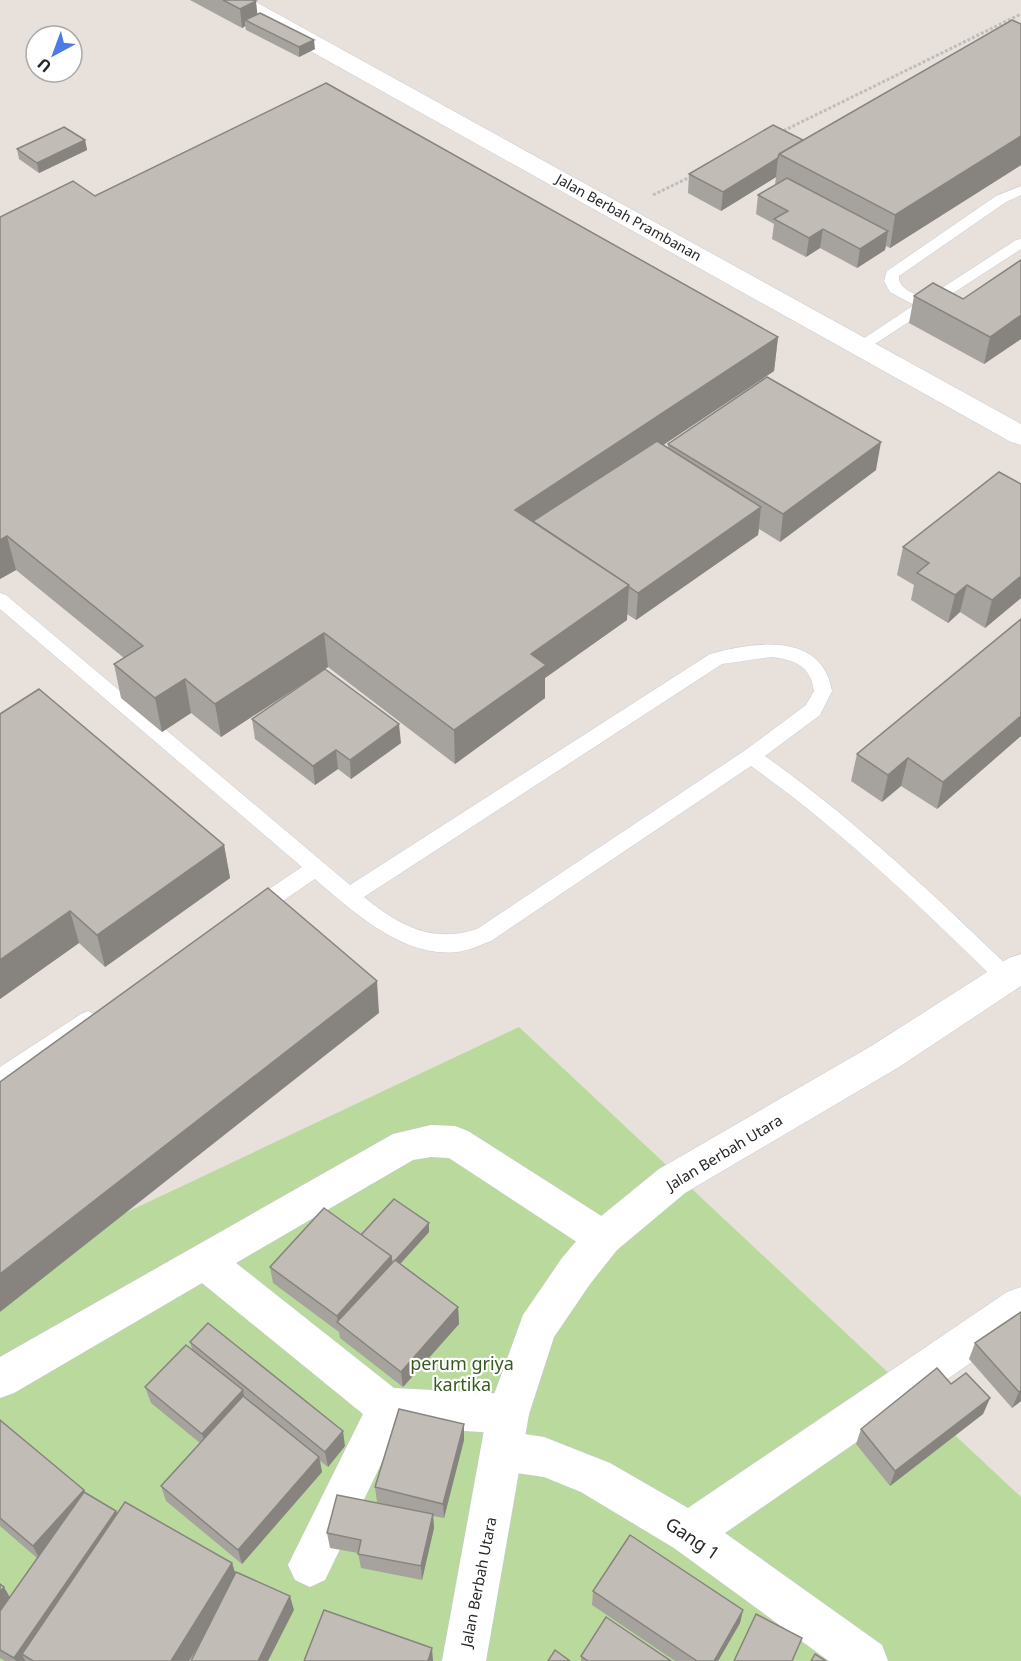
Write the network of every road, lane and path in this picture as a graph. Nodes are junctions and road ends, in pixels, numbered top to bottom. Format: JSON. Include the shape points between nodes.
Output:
{"nodes":[{"id":1,"x":236,"y":0,"type":"edge"},
{"id":2,"x":1021,"y":14,"type":"edge"},
{"id":3,"x":778,"y":133,"type":"edge"},
{"id":4,"x":694,"y":175,"type":"edge"},
{"id":5,"x":1021,"y":190,"type":"edge"},
{"id":6,"x":620,"y":211,"type":"junction"},
{"id":7,"x":1021,"y":243,"type":"edge"},
{"id":8,"x":925,"y":305,"type":"junction"},
{"id":9,"x":862,"y":346,"type":"junction"},
{"id":10,"x":1017,"y":429,"type":"edge"},
{"id":11,"x":0,"y":599,"type":"edge"},
{"id":12,"x":751,"y":756,"type":"junction"},
{"id":13,"x":316,"y":868,"type":"junction"},
{"id":14,"x":349,"y":896,"type":"junction"},
{"id":15,"x":237,"y":921,"type":"edge"},
{"id":16,"x":1014,"y":972,"type":"edge"},
{"id":17,"x":99,"y":1012,"type":"edge"},
{"id":18,"x":0,"y":1078,"type":"edge"},
{"id":19,"x":603,"y":1238,"type":"junction"},
{"id":20,"x":205,"y":1262,"type":"junction"},
{"id":21,"x":1021,"y":1305,"type":"edge"},
{"id":22,"x":0,"y":1378,"type":"edge"},
{"id":23,"x":386,"y":1407,"type":"junction"},
{"id":24,"x":505,"y":1432,"type":"junction"},
{"id":25,"x":688,"y":1533,"type":"junction"},
{"id":26,"x":310,"y":1565,"type":"dead end"},
{"id":27,"x":464,"y":1661,"type":"edge"},
{"id":28,"x":866,"y":1661,"type":"edge"}],
"edges":[{"from":1,"to":6,"type":"street","name":"Jalan Berbah Prambanan"},
{"from":2,"to":3,"type":"path"},
{"from":4,"to":6,"type":"path"},
{"from":5,"to":8,"type":"lane","via":[[1000,199],[892,273],[895,289]]},
{"from":6,"to":9,"type":"street","name":"Jalan Berbah Prambanan"},
{"from":7,"to":8,"type":"lane"},
{"from":8,"to":9,"type":"lane"},
{"from":9,"to":10,"type":"street","name":"Jalan Berbah Prambanan"},
{"from":11,"to":13,"type":"lane"},
{"from":12,"to":14,"type":"lane","via":[[484,935],[453,944],[419,939],[383,924]]},
{"from":12,"to":14,"type":"lane","via":[[813,710],[823,691],[819,673],[789,653],[761,650],[716,659]]},
{"from":12,"to":16,"type":"lane","via":[[806,795],[942,915]]},
{"from":13,"to":14,"type":"lane"},
{"from":13,"to":15,"type":"lane"},
{"from":16,"to":19,"type":"street","name":"Jalan Berbah Utara","via":[[886,1056],[672,1181]]},
{"from":17,"to":18,"type":"lane"},
{"from":19,"to":20,"type":"street","via":[[455,1142],[431,1141],[406,1145]]},
{"from":19,"to":24,"type":"street","name":"Jalan Berbah Utara","via":[[537,1328]]},
{"from":20,"to":22,"type":"street"},
{"from":20,"to":23,"type":"street"},
{"from":21,"to":25,"type":"street"},
{"from":23,"to":24,"type":"street","name":"Gang 1"},
{"from":23,"to":26,"type":"street","via":[[374,1440]]},
{"from":24,"to":25,"type":"street","name":"Gang 1","via":[[544,1457],[596,1477]]},
{"from":24,"to":27,"type":"street","name":"Jalan Berbah Utara"},
{"from":25,"to":28,"type":"street","name":"Gang 1"}]}
